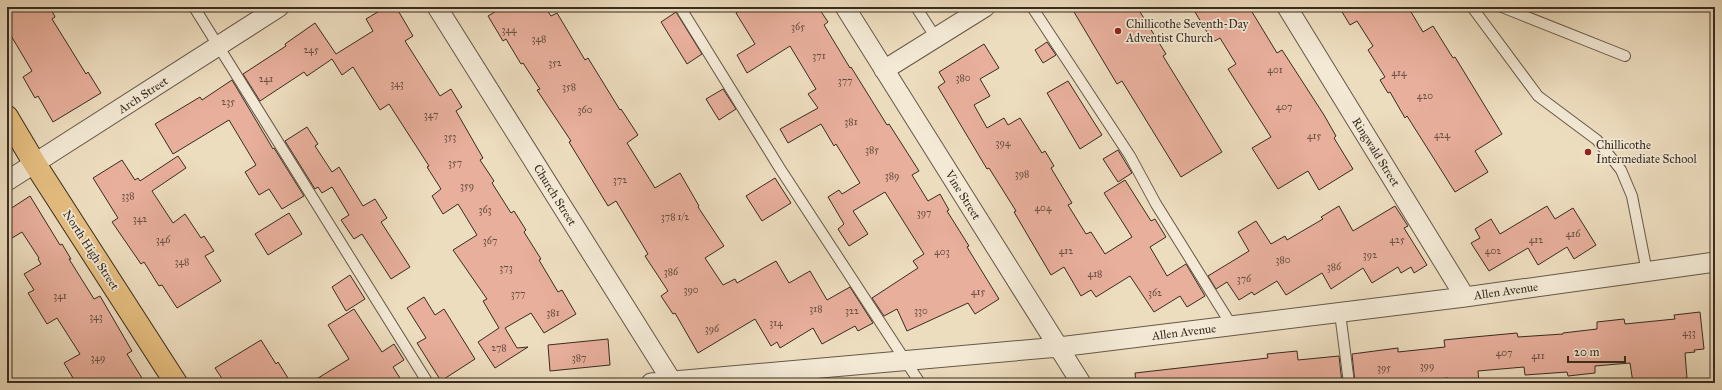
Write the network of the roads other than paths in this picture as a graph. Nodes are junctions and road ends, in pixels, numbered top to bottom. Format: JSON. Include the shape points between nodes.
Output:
{"nodes":[{"id":1,"x":194,"y":7,"type":"edge"},
{"id":2,"x":279,"y":7,"type":"edge"},
{"id":3,"x":437,"y":7,"type":"edge"},
{"id":4,"x":680,"y":7,"type":"edge"},
{"id":5,"x":845,"y":7,"type":"edge"},
{"id":6,"x":916,"y":7,"type":"edge"},
{"id":7,"x":985,"y":7,"type":"edge"},
{"id":8,"x":1032,"y":7,"type":"edge"},
{"id":9,"x":1287,"y":7,"type":"edge"},
{"id":10,"x":1472,"y":7,"type":"edge"},
{"id":11,"x":1502,"y":7,"type":"edge"},
{"id":12,"x":936,"y":38,"type":"junction"},
{"id":13,"x":219,"y":46,"type":"junction"},
{"id":14,"x":1625,"y":56,"type":"dead end"},
{"id":15,"x":884,"y":70,"type":"junction"},
{"id":16,"x":7,"y":117,"type":"edge"},
{"id":17,"x":35,"y":164,"type":"junction"},
{"id":18,"x":7,"y":181,"type":"edge"},
{"id":19,"x":1715,"y":262,"type":"edge"},
{"id":20,"x":1647,"y":272,"type":"junction"},
{"id":21,"x":1466,"y":297,"type":"junction"},
{"id":22,"x":1340,"y":313,"type":"junction"},
{"id":23,"x":1232,"y":326,"type":"junction"},
{"id":24,"x":1059,"y":347,"type":"junction"},
{"id":25,"x":906,"y":361,"type":"junction"},
{"id":26,"x":673,"y":382,"type":"edge"},
{"id":27,"x":176,"y":383,"type":"edge"},
{"id":28,"x":428,"y":383,"type":"edge"},
{"id":29,"x":651,"y":383,"type":"edge"},
{"id":30,"x":920,"y":383,"type":"edge"},
{"id":31,"x":1081,"y":383,"type":"edge"},
{"id":32,"x":1349,"y":383,"type":"edge"}],
"edges":[{"from":1,"to":13,"type":"lane"},
{"from":2,"to":13,"type":"street","name":"Arch Street"},
{"from":3,"to":26,"type":"street","name":"Church Street"},
{"from":4,"to":25,"type":"lane","via":[[779,166]]},
{"from":5,"to":15,"type":"street","name":"Vine Street"},
{"from":6,"to":12,"type":"lane"},
{"from":7,"to":12,"type":"street"},
{"from":8,"to":23,"type":"lane","via":[[1130,156],[1156,204]]},
{"from":9,"to":21,"type":"street","name":"Ringwald Street"},
{"from":10,"to":20,"type":"lane","via":[[1538,96],[1597,140],[1621,170],[1632,196]]},
{"from":11,"to":14,"type":"lane"},
{"from":12,"to":15,"type":"street"},
{"from":13,"to":17,"type":"street","name":"Arch Street"},
{"from":13,"to":28,"type":"lane"},
{"from":15,"to":24,"type":"street","name":"Vine Street"},
{"from":16,"to":17,"type":"main road","name":"North High Street"},
{"from":17,"to":18,"type":"street","name":"Arch Street"},
{"from":17,"to":27,"type":"main road","name":"North High Street"},
{"from":19,"to":20,"type":"street","name":"Allen Avenue"},
{"from":20,"to":21,"type":"street","name":"Allen Avenue"},
{"from":21,"to":22,"type":"street","name":"Allen Avenue"},
{"from":22,"to":23,"type":"street","name":"Allen Avenue"},
{"from":22,"to":32,"type":"lane"},
{"from":23,"to":24,"type":"street","name":"Allen Avenue"},
{"from":24,"to":25,"type":"street","name":"Allen Avenue"},
{"from":24,"to":31,"type":"street","name":"Vine Street"},
{"from":25,"to":26,"type":"street","name":"Allen Avenue"},
{"from":25,"to":30,"type":"lane"},
{"from":26,"to":29,"type":"street","name":"Allen Avenue"}]}
